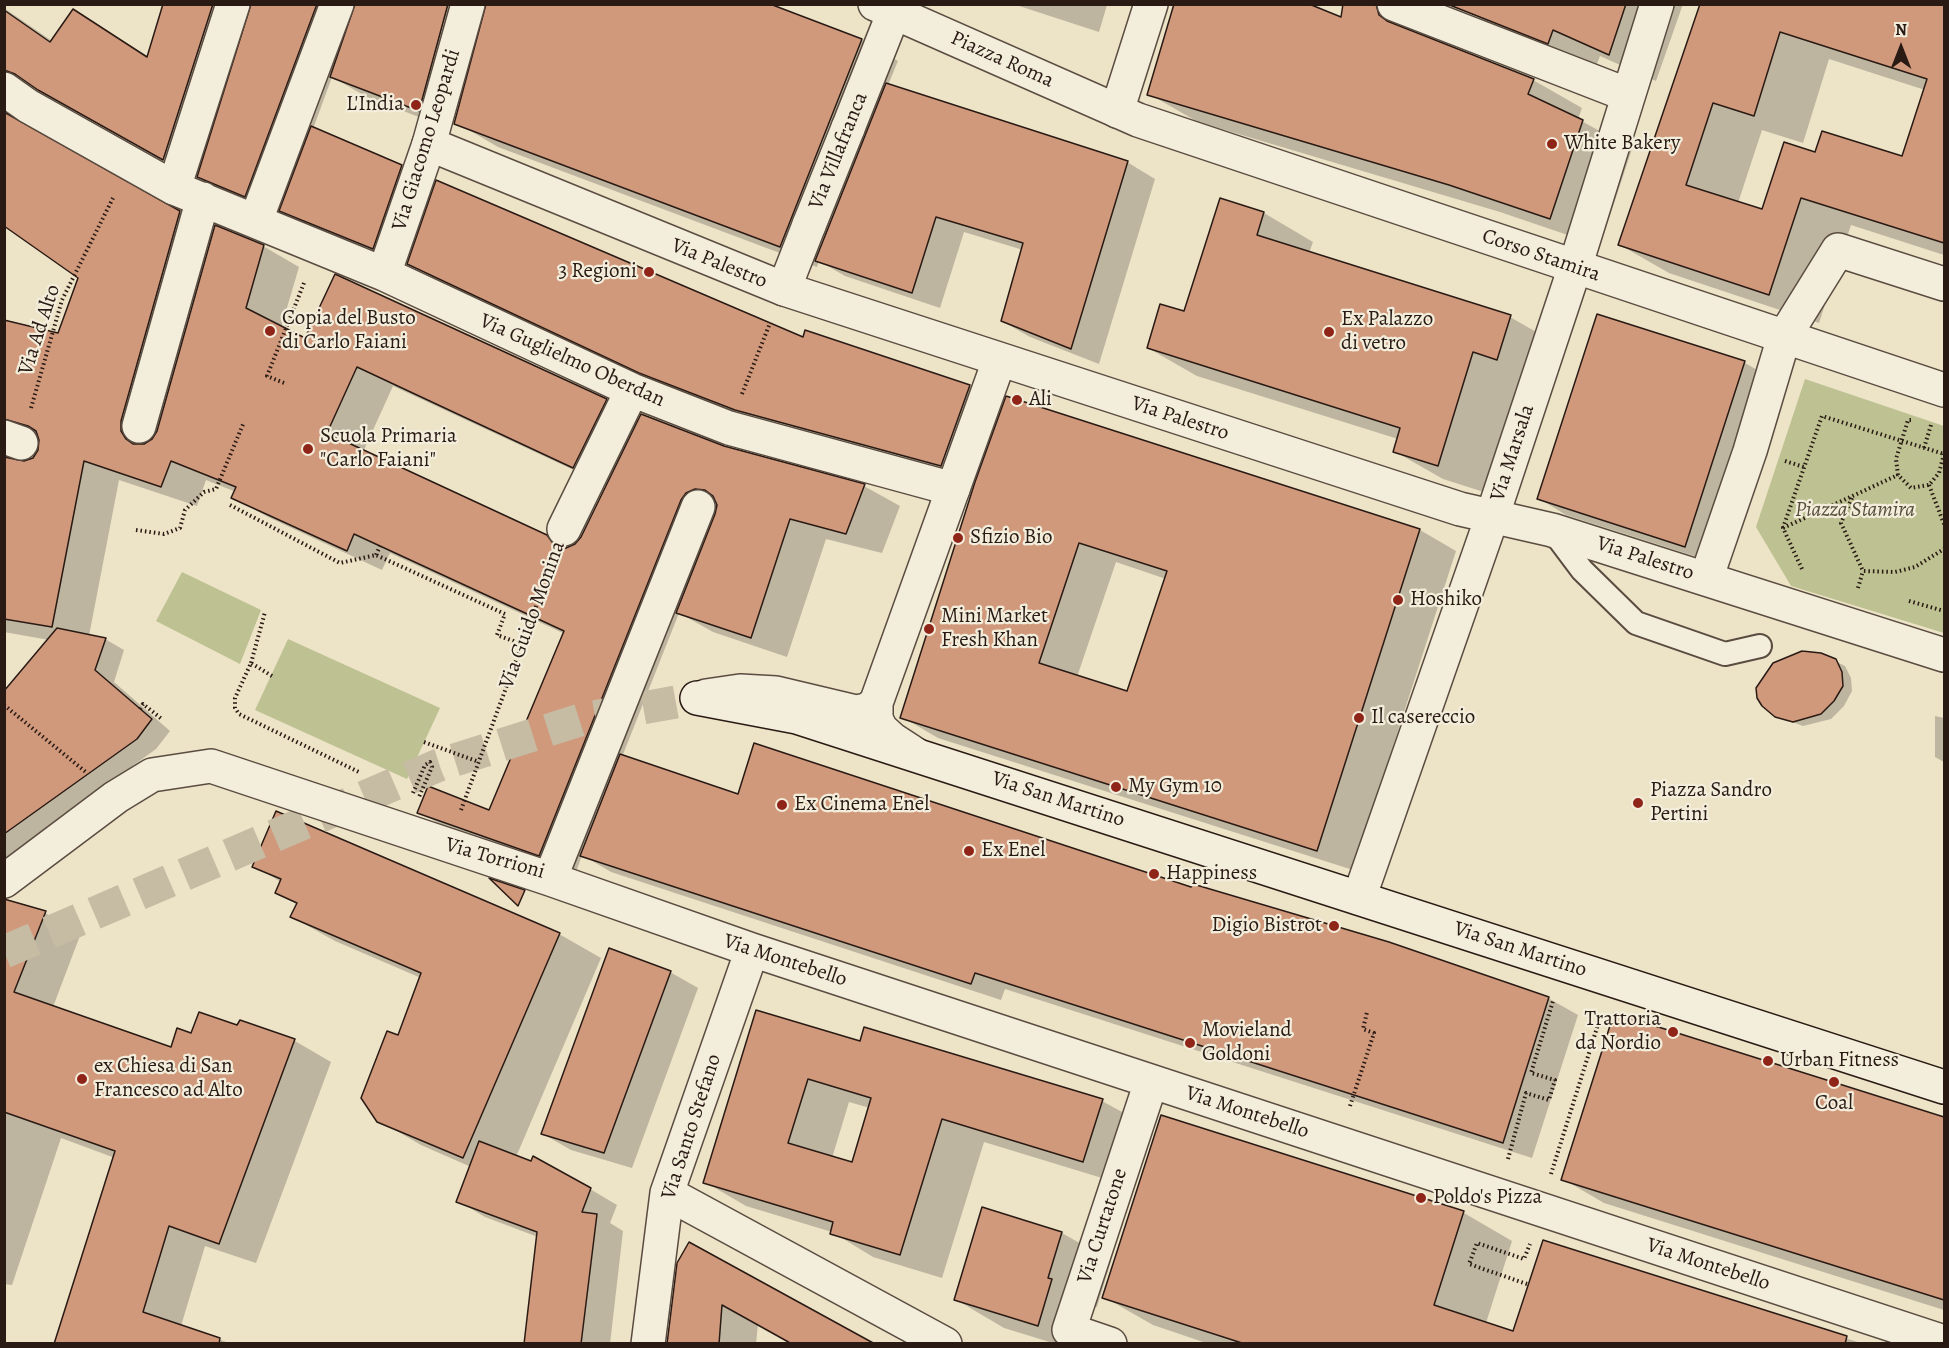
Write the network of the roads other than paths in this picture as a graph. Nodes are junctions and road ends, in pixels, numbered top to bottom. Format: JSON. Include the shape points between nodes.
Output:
{"nodes":[{"id":1,"x":233,"y":4,"type":"edge"},
{"id":2,"x":337,"y":4,"type":"edge"},
{"id":3,"x":468,"y":4,"type":"edge"},
{"id":4,"x":1150,"y":4,"type":"edge"},
{"id":5,"x":1394,"y":4,"type":"edge"},
{"id":6,"x":1657,"y":4,"type":"edge"},
{"id":7,"x":888,"y":7,"type":"edge"},
{"id":8,"x":4,"y":89,"type":"edge"},
{"id":9,"x":1628,"y":95,"type":"junction"},
{"id":10,"x":1128,"y":115,"type":"junction"},
{"id":11,"x":429,"y":144,"type":"junction"},
{"id":12,"x":188,"y":193,"type":"junction"},
{"id":13,"x":256,"y":220,"type":"junction"},
{"id":14,"x":1575,"y":267,"type":"junction"},
{"id":15,"x":384,"y":274,"type":"junction"},
{"id":16,"x":1944,"y":284,"type":"edge"},
{"id":17,"x":784,"y":289,"type":"junction"},
{"id":18,"x":1784,"y":337,"type":"junction"},
{"id":19,"x":999,"y":361,"type":"junction"},
{"id":20,"x":632,"y":390,"type":"junction"},
{"id":21,"x":1944,"y":390,"type":"edge"},
{"id":22,"x":138,"y":426,"type":"dead end"},
{"id":23,"x":953,"y":489,"type":"junction"},
{"id":24,"x":698,"y":507,"type":"dead end"},
{"id":25,"x":1492,"y":517,"type":"junction"},
{"id":26,"x":564,"y":529,"type":"road end"},
{"id":27,"x":1552,"y":530,"type":"junction"},
{"id":28,"x":1706,"y":579,"type":"junction"},
{"id":29,"x":1760,"y":646,"type":"dead end"},
{"id":30,"x":1944,"y":655,"type":"edge"},
{"id":31,"x":876,"y":703,"type":"junction"},
{"id":32,"x":915,"y":754,"type":"junction"},
{"id":33,"x":550,"y":879,"type":"junction"},
{"id":34,"x":4,"y":881,"type":"edge"},
{"id":35,"x":1359,"y":898,"type":"junction"},
{"id":36,"x":752,"y":951,"type":"junction"},
{"id":37,"x":1151,"y":1082,"type":"junction"},
{"id":38,"x":1944,"y":1087,"type":"edge"},
{"id":39,"x":667,"y":1193,"type":"junction"},
{"id":40,"x":1944,"y":1342,"type":"edge"},
{"id":41,"x":648,"y":1344,"type":"edge"},
{"id":42,"x":945,"y":1344,"type":"edge"},
{"id":43,"x":1110,"y":1344,"type":"edge"}],
"edges":[{"from":1,"to":12,"type":"street"},
{"from":2,"to":13,"type":"street"},
{"from":3,"to":11,"type":"street","name":"Via Giacomo Leopardi"},
{"from":4,"to":10,"type":"street"},
{"from":5,"to":9,"type":"street"},
{"from":6,"to":9,"type":"street","name":"Via Marsala"},
{"from":7,"to":10,"type":"street","name":"Piazza Roma"},
{"from":7,"to":17,"type":"street","name":"Via Villafranca","via":[[848,128]]},
{"from":8,"to":12,"type":"street","name":"Via Guglielmo Oberdan","via":[[130,165]]},
{"from":9,"to":14,"type":"street","name":"Via Marsala"},
{"from":10,"to":14,"type":"street","name":"Corso Stamira"},
{"from":11,"to":15,"type":"street","name":"Via Giacomo Leopardi"},
{"from":11,"to":17,"type":"street","name":"Via Palestro"},
{"from":12,"to":13,"type":"street","name":"Via Guglielmo Oberdan"},
{"from":12,"to":22,"type":"street"},
{"from":13,"to":15,"type":"street","name":"Via Guglielmo Oberdan"},
{"from":14,"to":18,"type":"street","name":"Corso Stamira"},
{"from":14,"to":25,"type":"street","name":"Via Marsala"},
{"from":15,"to":20,"type":"street","name":"Via Guglielmo Oberdan"},
{"from":16,"to":18,"type":"street","via":[[1838,250]]},
{"from":17,"to":19,"type":"street","name":"Via Palestro"},
{"from":18,"to":21,"type":"street","name":"Corso Stamira"},
{"from":18,"to":28,"type":"street"},
{"from":19,"to":23,"type":"street"},
{"from":19,"to":25,"type":"street","name":"Via Palestro"},
{"from":20,"to":23,"type":"street","name":"Via Guglielmo Oberdan","via":[[729,428]]},
{"from":20,"to":26,"type":"street","name":"Via Guido Monina"},
{"from":23,"to":31,"type":"street"},
{"from":24,"to":33,"type":"street","name":"Via Torrioni"},
{"from":25,"to":27,"type":"street","name":"Via Palestro"},
{"from":25,"to":35,"type":"street","name":"Via Marsala"},
{"from":27,"to":28,"type":"street","name":"Via Palestro"},
{"from":27,"to":29,"type":"lane","via":[[1582,570],[1636,623],[1725,654]]},
{"from":28,"to":30,"type":"street","name":"Via Palestro"},
{"from":31,"to":32,"type":"street","name":"Via San Martino","via":[[876,719],[881,729]]},
{"from":31,"to":32,"type":"street","via":[[856,712],[776,693],[740,691],[697,698],[797,717]]},
{"from":32,"to":35,"type":"street","name":"Via San Martino"},
{"from":33,"to":34,"type":"street","name":"Via Torrioni","via":[[210,766],[152,775],[116,797]]},
{"from":33,"to":36,"type":"street","name":"Via Montebello"},
{"from":35,"to":38,"type":"street","name":"Via San Martino"},
{"from":36,"to":37,"type":"street","name":"Via Montebello"},
{"from":36,"to":39,"type":"street","name":"Via Santo Stefano"},
{"from":37,"to":40,"type":"street","name":"Via Montebello"},
{"from":37,"to":43,"type":"street","name":"Via Curtatone","via":[[1069,1330]]},
{"from":39,"to":41,"type":"street","name":"Via Santo Stefano"},
{"from":39,"to":42,"type":"street"}]}
